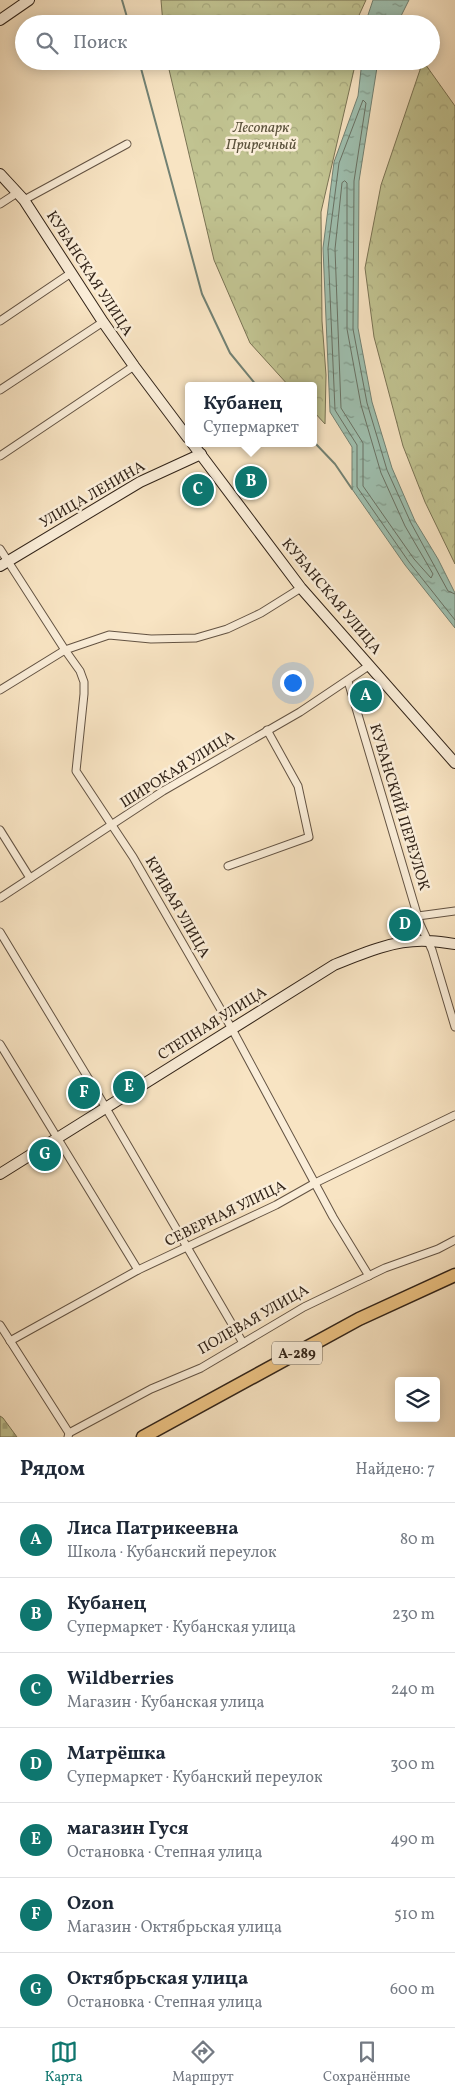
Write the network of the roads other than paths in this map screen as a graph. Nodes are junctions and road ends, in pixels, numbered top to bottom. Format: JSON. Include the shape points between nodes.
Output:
{"nodes":[{"id":1,"x":29,"y":0,"type":"edge"},
{"id":2,"x":0,"y":20,"type":"edge"},
{"id":3,"x":127,"y":144,"type":"dead end"},
{"id":4,"x":0,"y":174,"type":"edge"},
{"id":5,"x":16,"y":192,"type":"junction"},
{"id":6,"x":24,"y":200,"type":"junction"},
{"id":7,"x":0,"y":204,"type":"edge"},
{"id":8,"x":72,"y":274,"type":"junction"},
{"id":9,"x":0,"y":321,"type":"edge"},
{"id":10,"x":102,"y":322,"type":"junction"},
{"id":11,"x":134,"y":366,"type":"junction"},
{"id":12,"x":0,"y":390,"type":"edge"},
{"id":13,"x":185,"y":434,"type":"edge"},
{"id":14,"x":195,"y":447,"type":"edge"},
{"id":15,"x":201,"y":454,"type":"junction"},
{"id":16,"x":0,"y":456,"type":"edge"},
{"id":17,"x":0,"y":549,"type":"edge"},
{"id":18,"x":4,"y":563,"type":"edge"},
{"id":19,"x":301,"y":588,"type":"junction"},
{"id":20,"x":64,"y":650,"type":"junction"},
{"id":21,"x":370,"y":666,"type":"junction"},
{"id":22,"x":348,"y":681,"type":"junction"},
{"id":23,"x":0,"y":690,"type":"edge"},
{"id":24,"x":267,"y":730,"type":"junction"},
{"id":25,"x":455,"y":763,"type":"edge"},
{"id":26,"x":112,"y":825,"type":"junction"},
{"id":27,"x":0,"y":830,"type":"edge"},
{"id":28,"x":228,"y":866,"type":"dead end"},
{"id":29,"x":30,"y":878,"type":"junction"},
{"id":30,"x":0,"y":898,"type":"edge"},
{"id":31,"x":455,"y":911,"type":"edge"},
{"id":32,"x":418,"y":916,"type":"junction"},
{"id":33,"x":0,"y":932,"type":"edge"},
{"id":34,"x":427,"y":940,"type":"junction"},
{"id":35,"x":455,"y":944,"type":"edge"},
{"id":36,"x":455,"y":1027,"type":"edge"},
{"id":37,"x":232,"y":1029,"type":"junction"},
{"id":38,"x":0,"y":1044,"type":"edge"},
{"id":39,"x":105,"y":1107,"type":"junction"},
{"id":40,"x":455,"y":1116,"type":"edge"},
{"id":41,"x":57,"y":1138,"type":"junction"},
{"id":42,"x":0,"y":1174,"type":"edge"},
{"id":43,"x":315,"y":1184,"type":"junction"},
{"id":44,"x":455,"y":1240,"type":"edge"},
{"id":45,"x":188,"y":1247,"type":"junction"},
{"id":46,"x":138,"y":1270,"type":"junction"},
{"id":47,"x":455,"y":1275,"type":"edge"},
{"id":48,"x":368,"y":1276,"type":"junction"},
{"id":49,"x":455,"y":1283,"type":"edge"},
{"id":50,"x":0,"y":1325,"type":"edge"},
{"id":51,"x":10,"y":1341,"type":"junction"},
{"id":52,"x":243,"y":1343,"type":"junction"},
{"id":53,"x":68,"y":1435,"type":"edge"},
{"id":54,"x":143,"y":1437,"type":"edge"},
{"id":55,"x":158,"y":1437,"type":"edge"}],
"edges":[{"from":1,"to":2,"type":"street"},
{"from":3,"to":6,"type":"street"},
{"from":4,"to":5,"type":"street","name":"КУБАНСКАЯ УЛИЦА"},
{"from":5,"to":6,"type":"street","name":"КУБАНСКАЯ УЛИЦА"},
{"from":5,"to":7,"type":"street"},
{"from":6,"to":8,"type":"street","name":"КУБАНСКАЯ УЛИЦА"},
{"from":8,"to":9,"type":"street"},
{"from":8,"to":10,"type":"street","name":"КУБАНСКАЯ УЛИЦА"},
{"from":10,"to":11,"type":"street","name":"КУБАНСКАЯ УЛИЦА"},
{"from":10,"to":12,"type":"street"},
{"from":11,"to":13,"type":"street","name":"КУБАНСКАЯ УЛИЦА"},
{"from":11,"to":16,"type":"street"},
{"from":14,"to":15,"type":"street","name":"КУБАНСКАЯ УЛИЦА"},
{"from":15,"to":18,"type":"street","name":"УЛИЦА ЛЕНИНА","via":[[140,482]]},
{"from":15,"to":19,"type":"street","name":"КУБАНСКАЯ УЛИЦА"},
{"from":17,"to":18,"type":"street","name":"КРИВАЯ УЛИЦА"},
{"from":18,"to":20,"type":"street","name":"КРИВАЯ УЛИЦА"},
{"from":19,"to":20,"type":"street","via":[[261,613],[227,629],[196,638],[151,639],[109,635]]},
{"from":19,"to":21,"type":"street","name":"КУБАНСКАЯ УЛИЦА"},
{"from":20,"to":23,"type":"street"},
{"from":20,"to":26,"type":"street","name":"КРИВАЯ УЛИЦА","via":[[84,682],[76,771]]},
{"from":21,"to":22,"type":"street","name":"ШИРОКАЯ УЛИЦА"},
{"from":21,"to":25,"type":"street","name":"КУБАНСКАЯ УЛИЦА"},
{"from":22,"to":24,"type":"street","name":"ШИРОКАЯ УЛИЦА"},
{"from":22,"to":32,"type":"street","name":"КУБАНСКИЙ ПЕРЕУЛОК"},
{"from":24,"to":26,"type":"street","name":"ШИРОКАЯ УЛИЦА"},
{"from":24,"to":28,"type":"street","via":[[298,786],[309,837]]},
{"from":26,"to":29,"type":"street","name":"ШИРОКАЯ УЛИЦА"},
{"from":26,"to":37,"type":"street","name":"КРИВАЯ УЛИЦА"},
{"from":27,"to":29,"type":"street"},
{"from":29,"to":30,"type":"street","name":"ШИРОКАЯ УЛИЦА"},
{"from":31,"to":32,"type":"street"},
{"from":32,"to":34,"type":"street","name":"КУБАНСКИЙ ПЕРЕУЛОК"},
{"from":33,"to":39,"type":"street"},
{"from":34,"to":35,"type":"street","name":"СТЕПНАЯ УЛИЦА"},
{"from":34,"to":36,"type":"street","name":"КУБАНСКИЙ ПЕРЕУЛОК"},
{"from":34,"to":37,"type":"street","name":"СТЕПНАЯ УЛИЦА","via":[[365,952],[334,965]]},
{"from":37,"to":39,"type":"street","name":"СТЕПНАЯ УЛИЦА"},
{"from":37,"to":43,"type":"street","name":"КРИВАЯ УЛИЦА"},
{"from":38,"to":41,"type":"street"},
{"from":39,"to":41,"type":"street","name":"СТЕПНАЯ УЛИЦА"},
{"from":39,"to":45,"type":"street"},
{"from":40,"to":43,"type":"street","name":"СЕВЕРНАЯ УЛИЦА"},
{"from":41,"to":42,"type":"street","name":"СТЕПНАЯ УЛИЦА"},
{"from":41,"to":46,"type":"street"},
{"from":43,"to":45,"type":"street","name":"СЕВЕРНАЯ УЛИЦА"},
{"from":43,"to":48,"type":"street","name":"КРИВАЯ УЛИЦА"},
{"from":44,"to":48,"type":"street","name":"ПОЛЕВАЯ УЛИЦА"},
{"from":45,"to":46,"type":"street","name":"СЕВЕРНАЯ УЛИЦА"},
{"from":45,"to":52,"type":"street"},
{"from":46,"to":51,"type":"street","name":"СЕВЕРНАЯ УЛИЦА"},
{"from":47,"to":54,"type":"highway","number":"А-289","via":[[359,1319]]},
{"from":48,"to":52,"type":"street","name":"ПОЛЕВАЯ УЛИЦА","via":[[304,1307]]},
{"from":49,"to":55,"type":"highway","number":"А-289","via":[[363,1326]]},
{"from":50,"to":51,"type":"street"},
{"from":51,"to":53,"type":"street"},
{"from":52,"to":53,"type":"street","name":"ПОЛЕВАЯ УЛИЦА","via":[[201,1368],[151,1389]]}]}
